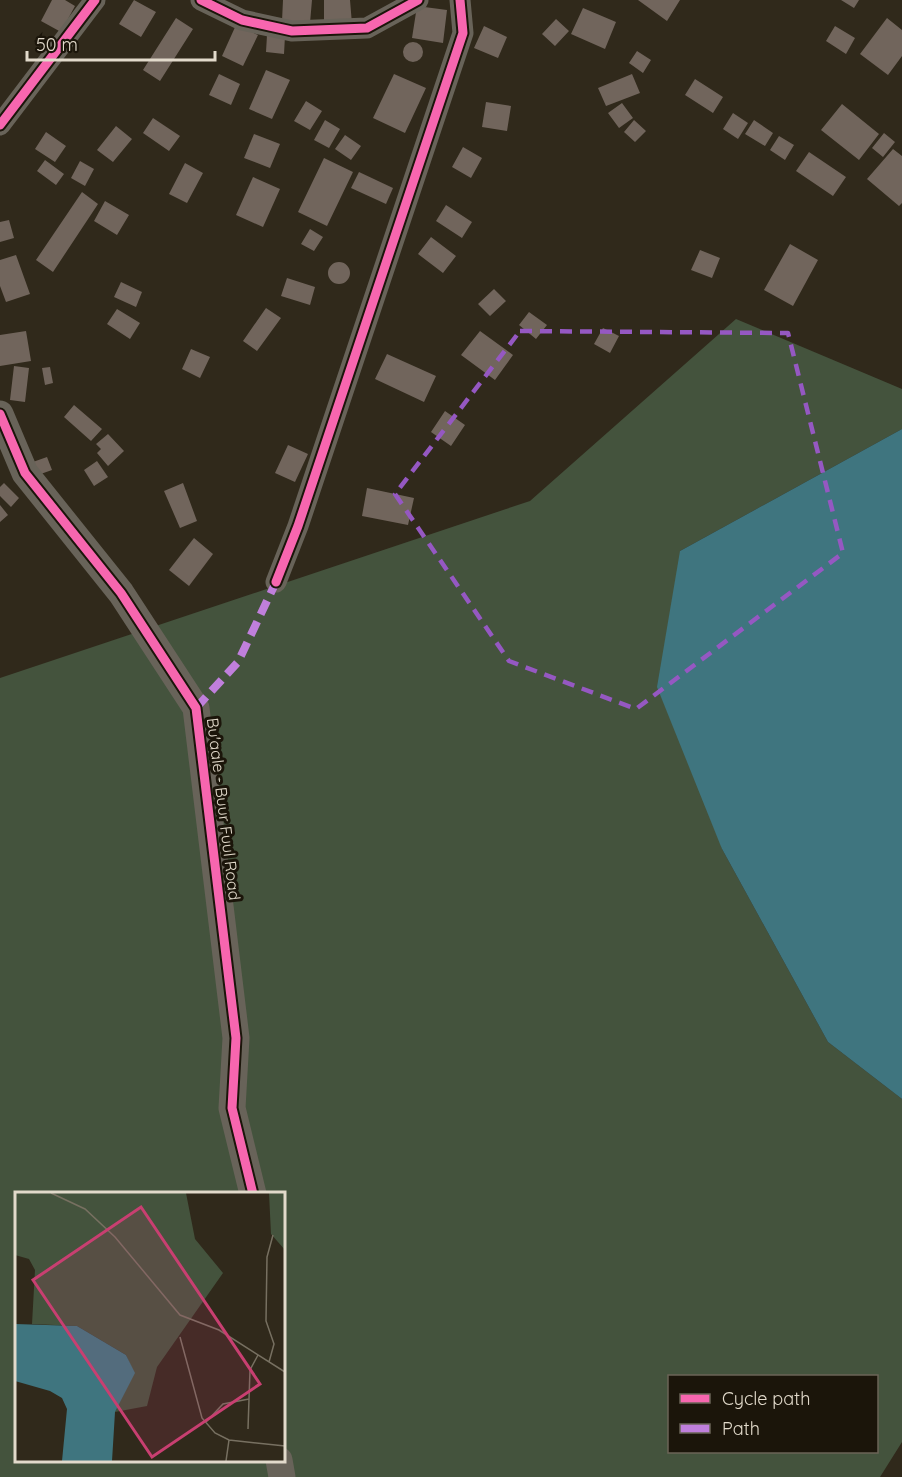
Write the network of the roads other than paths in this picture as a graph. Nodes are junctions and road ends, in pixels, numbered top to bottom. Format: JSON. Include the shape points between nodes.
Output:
{"nodes":[{"id":1,"x":95,"y":0,"type":"edge"},
{"id":2,"x":201,"y":0,"type":"edge"},
{"id":3,"x":418,"y":0,"type":"edge"},
{"id":4,"x":460,"y":0,"type":"edge"},
{"id":5,"x":0,"y":125,"type":"edge"},
{"id":6,"x":0,"y":414,"type":"edge"},
{"id":7,"x":276,"y":582,"type":"dead end"},
{"id":8,"x":253,"y":1192,"type":"edge"},
{"id":9,"x":279,"y":1462,"type":"edge"},
{"id":10,"x":282,"y":1477,"type":"edge"}],
"edges":[{"from":1,"to":5,"type":"street"},
{"from":2,"to":3,"type":"street","via":[[242,20],[292,31],[367,28]]},
{"from":4,"to":7,"type":"street","via":[[463,33]]},
{"from":6,"to":8,"type":"street","name":"Bu'aale - Buur Fuul Road","via":[[25,473],[121,593],[196,708],[237,1038],[232,1108]]},
{"from":9,"to":10,"type":"street"}]}
